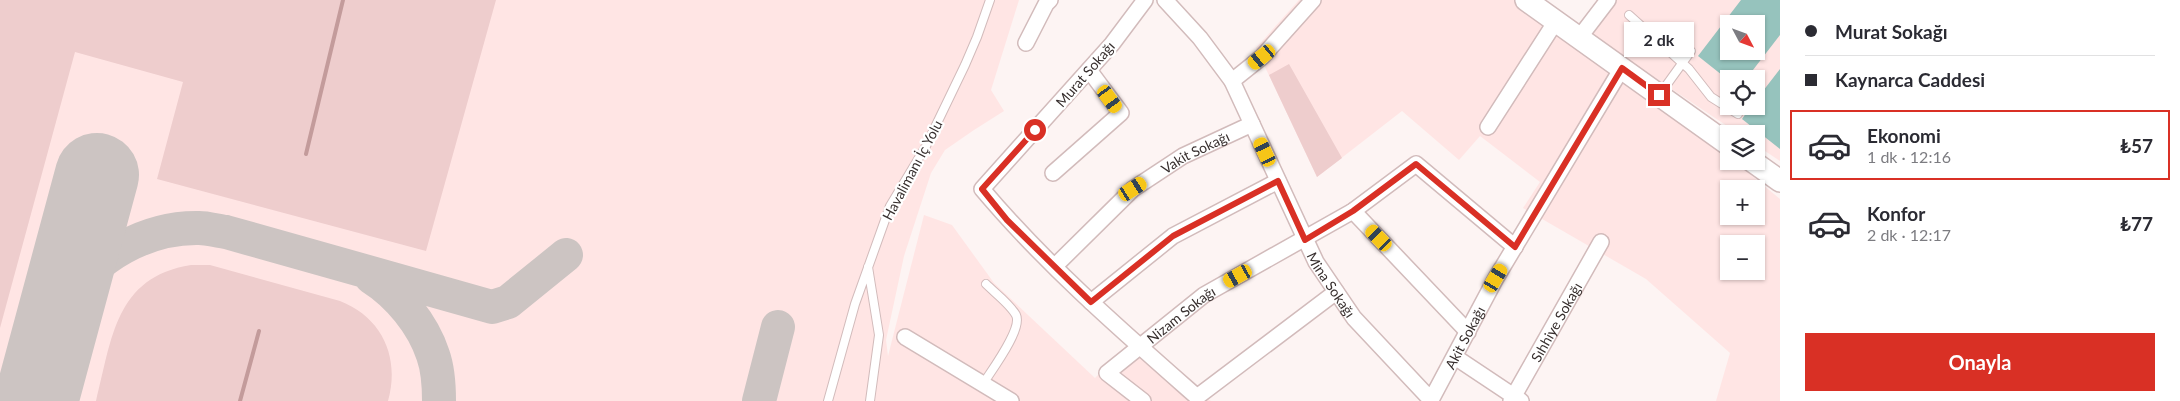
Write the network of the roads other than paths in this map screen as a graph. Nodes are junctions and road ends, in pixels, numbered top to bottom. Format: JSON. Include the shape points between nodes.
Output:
{"nodes":[{"id":1,"x":990,"y":0,"type":"edge"},
{"id":2,"x":1050,"y":0,"type":"edge"},
{"id":3,"x":1145,"y":0,"type":"edge"},
{"id":4,"x":1165,"y":0,"type":"edge"},
{"id":5,"x":1313,"y":0,"type":"edge"},
{"id":6,"x":1526,"y":0,"type":"edge"},
{"id":7,"x":1608,"y":0,"type":"edge"},
{"id":8,"x":1629,"y":15,"type":"dead end"},
{"id":9,"x":1556,"y":21,"type":"junction"},
{"id":10,"x":1579,"y":38,"type":"junction"},
{"id":11,"x":1026,"y":43,"type":"dead end"},
{"id":12,"x":1692,"y":51,"type":"dead end"},
{"id":13,"x":1682,"y":64,"type":"junction"},
{"id":14,"x":1622,"y":68,"type":"junction"},
{"id":15,"x":1089,"y":70,"type":"junction"},
{"id":16,"x":1232,"y":81,"type":"junction"},
{"id":17,"x":1659,"y":95,"type":"junction"},
{"id":18,"x":1720,"y":103,"type":"edge"},
{"id":19,"x":1252,"y":124,"type":"junction"},
{"id":20,"x":1488,"y":127,"type":"dead end"},
{"id":21,"x":1720,"y":139,"type":"edge"},
{"id":22,"x":1765,"y":168,"type":"edge"},
{"id":23,"x":1053,"y":173,"type":"dead end"},
{"id":24,"x":1778,"y":175,"type":"edge"},
{"id":25,"x":1278,"y":181,"type":"junction"},
{"id":26,"x":1353,"y":211,"type":"junction"},
{"id":27,"x":1305,"y":240,"type":"junction"},
{"id":28,"x":1600,"y":242,"type":"dead end"},
{"id":29,"x":1515,"y":247,"type":"junction"},
{"id":30,"x":868,"y":264,"type":"junction"},
{"id":31,"x":1055,"y":266,"type":"junction"},
{"id":32,"x":986,"y":284,"type":"dead end"},
{"id":33,"x":1336,"y":292,"type":"junction"},
{"id":34,"x":1091,"y":302,"type":"junction"},
{"id":35,"x":1468,"y":332,"type":"junction"},
{"id":36,"x":905,"y":337,"type":"dead end"},
{"id":37,"x":1140,"y":347,"type":"junction"},
{"id":38,"x":1455,"y":357,"type":"junction"},
{"id":39,"x":983,"y":384,"type":"junction"},
{"id":40,"x":1515,"y":399,"type":"edge"},
{"id":41,"x":1431,"y":400,"type":"edge"},
{"id":42,"x":828,"y":401,"type":"edge"},
{"id":43,"x":870,"y":401,"type":"edge"},
{"id":44,"x":1012,"y":401,"type":"edge"},
{"id":45,"x":1143,"y":401,"type":"edge"}],
"edges":[{"from":1,"to":30,"type":"lane","name":"Havalimanı İç Yolu","via":[[965,65],[926,146],[890,206]]},
{"from":2,"to":11,"type":"street"},
{"from":3,"to":15,"type":"street","name":"Murat Sokağı"},
{"from":4,"to":16,"type":"street","name":"Mina Sokağı","via":[[1200,38]]},
{"from":5,"to":16,"type":"street","via":[[1262,57]]},
{"from":6,"to":9,"type":"main road"},
{"from":7,"to":10,"type":"street"},
{"from":8,"to":13,"type":"lane"},
{"from":9,"to":10,"type":"main road"},
{"from":9,"to":20,"type":"street"},
{"from":10,"to":14,"type":"main road"},
{"from":12,"to":13,"type":"lane"},
{"from":13,"to":17,"type":"lane"},
{"from":13,"to":18,"type":"lane","via":[[1711,98]]},
{"from":14,"to":17,"type":"main road"},
{"from":14,"to":29,"type":"street","name":"Akit Sokağı"},
{"from":15,"to":23,"type":"street","via":[[1121,113]]},
{"from":15,"to":31,"type":"street","name":"Murat Sokağı","via":[[982,189],[1007,220]]},
{"from":16,"to":19,"type":"street","name":"Mina Sokağı"},
{"from":17,"to":21,"type":"main road"},
{"from":19,"to":25,"type":"street","name":"Mina Sokağı"},
{"from":19,"to":31,"type":"street","name":"Vakit Sokağı","via":[[1183,156],[1133,189]]},
{"from":22,"to":24,"type":"main road"},
{"from":25,"to":27,"type":"street","name":"Mina Sokağı"},
{"from":25,"to":34,"type":"street","via":[[1173,236]]},
{"from":26,"to":27,"type":"street","name":"Nizam Sokağı"},
{"from":26,"to":29,"type":"street","name":"Nizam Sokağı","via":[[1416,164]]},
{"from":26,"to":35,"type":"street"},
{"from":27,"to":33,"type":"street","name":"Mina Sokağı"},
{"from":27,"to":37,"type":"street","name":"Nizam Sokağı","via":[[1204,295]]},
{"from":28,"to":40,"type":"street","name":"Sıhhiye Sokağı"},
{"from":29,"to":35,"type":"street","name":"Akit Sokağı"},
{"from":30,"to":42,"type":"lane","name":"Havalimanı İç Yolu"},
{"from":30,"to":43,"type":"lane","via":[[879,335]]},
{"from":31,"to":34,"type":"street"},
{"from":32,"to":39,"type":"lane","via":[[1016,314],[1018,322],[1015,333]]},
{"from":33,"to":37,"type":"street","via":[[1197,397]]},
{"from":33,"to":41,"type":"street","name":"Mina Sokağı","via":[[1354,318]]},
{"from":34,"to":37,"type":"street"},
{"from":35,"to":38,"type":"street","name":"Akit Sokağı"},
{"from":36,"to":39,"type":"street"},
{"from":37,"to":45,"type":"street","name":"Nizam Sokağı","via":[[1107,373]]},
{"from":38,"to":40,"type":"street"},
{"from":38,"to":41,"type":"street","name":"Akit Sokağı"},
{"from":39,"to":44,"type":"street"}]}
